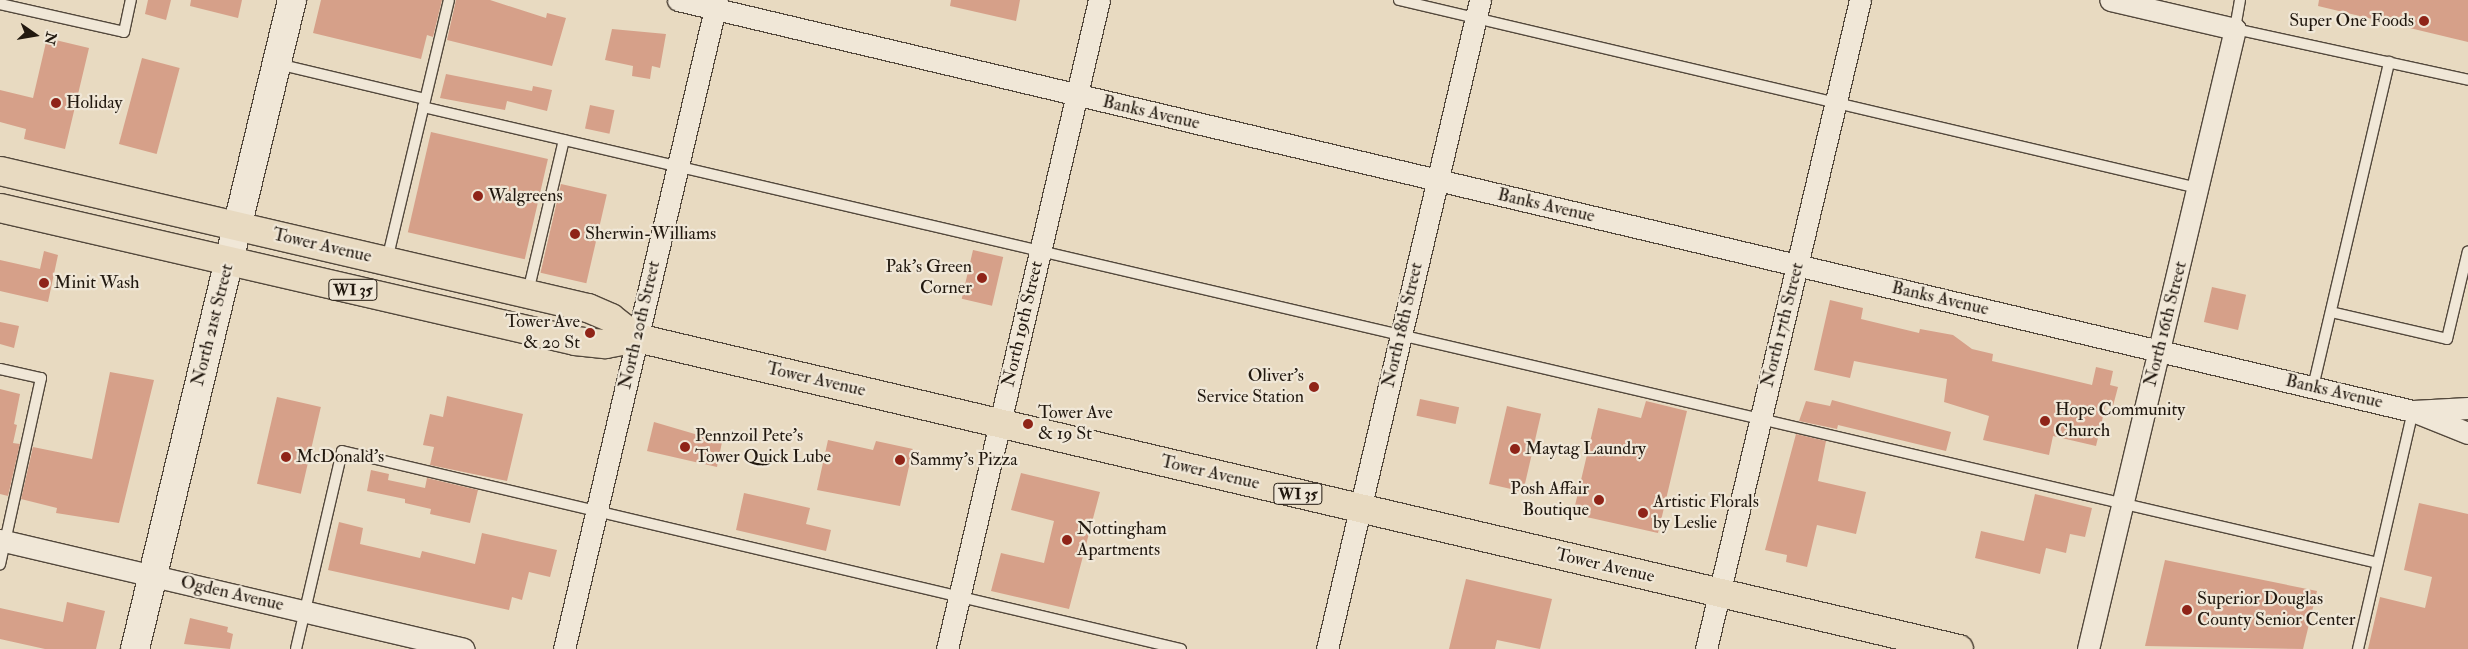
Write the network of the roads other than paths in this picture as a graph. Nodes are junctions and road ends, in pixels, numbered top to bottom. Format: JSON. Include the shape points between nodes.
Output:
{"nodes":[{"id":1,"x":131,"y":0,"type":"edge"},
{"id":2,"x":292,"y":0,"type":"edge"},
{"id":3,"x":449,"y":0,"type":"edge"},
{"id":4,"x":678,"y":0,"type":"edge"},
{"id":5,"x":1099,"y":0,"type":"edge"},
{"id":6,"x":1399,"y":0,"type":"edge"},
{"id":7,"x":1860,"y":0,"type":"edge"},
{"id":8,"x":2110,"y":0,"type":"edge"},
{"id":9,"x":2240,"y":0,"type":"edge"},
{"id":10,"x":0,"y":4,"type":"edge"},
{"id":11,"x":716,"y":4,"type":"edge"},
{"id":12,"x":2159,"y":6,"type":"edge"},
{"id":13,"x":1478,"y":9,"type":"edge"},
{"id":14,"x":2235,"y":29,"type":"junction"},
{"id":15,"x":2389,"y":62,"type":"junction"},
{"id":16,"x":276,"y":64,"type":"junction"},
{"id":17,"x":2468,"y":80,"type":"edge"},
{"id":18,"x":1077,"y":95,"type":"junction"},
{"id":19,"x":424,"y":103,"type":"junction"},
{"id":20,"x":1836,"y":104,"type":"junction"},
{"id":21,"x":564,"y":140,"type":"junction"},
{"id":22,"x":677,"y":167,"type":"junction"},
{"id":23,"x":0,"y":171,"type":"edge"},
{"id":24,"x":1437,"y":180,"type":"junction"},
{"id":25,"x":2198,"y":188,"type":"junction"},
{"id":26,"x":0,"y":208,"type":"edge"},
{"id":27,"x":237,"y":226,"type":"junction"},
{"id":28,"x":2468,"y":250,"type":"edge"},
{"id":29,"x":1040,"y":253,"type":"junction"},
{"id":30,"x":386,"y":261,"type":"junction"},
{"id":31,"x":228,"y":262,"type":"junction"},
{"id":32,"x":1798,"y":265,"type":"junction"},
{"id":33,"x":528,"y":293,"type":"junction"},
{"id":34,"x":2331,"y":312,"type":"junction"},
{"id":35,"x":1401,"y":336,"type":"junction"},
{"id":36,"x":637,"y":338,"type":"junction"},
{"id":37,"x":2160,"y":350,"type":"junction"},
{"id":38,"x":0,"y":369,"type":"edge"},
{"id":39,"x":2313,"y":387,"type":"junction"},
{"id":40,"x":2468,"y":408,"type":"edge"},
{"id":41,"x":2414,"y":411,"type":"junction"},
{"id":42,"x":1760,"y":422,"type":"junction"},
{"id":43,"x":1000,"y":424,"type":"junction"},
{"id":44,"x":2468,"y":433,"type":"edge"},
{"id":45,"x":2122,"y":506,"type":"junction"},
{"id":46,"x":1360,"y":508,"type":"junction"},
{"id":47,"x":597,"y":510,"type":"junction"},
{"id":48,"x":3,"y":540,"type":"edge"},
{"id":49,"x":2378,"y":563,"type":"junction"},
{"id":50,"x":0,"y":565,"type":"edge"},
{"id":51,"x":153,"y":576,"type":"junction"},
{"id":52,"x":1720,"y":592,"type":"junction"},
{"id":53,"x":959,"y":598,"type":"junction"},
{"id":54,"x":305,"y":612,"type":"junction"},
{"id":55,"x":135,"y":649,"type":"edge"},
{"id":56,"x":296,"y":649,"type":"edge"},
{"id":57,"x":464,"y":649,"type":"edge"},
{"id":58,"x":564,"y":649,"type":"edge"},
{"id":59,"x":947,"y":649,"type":"edge"},
{"id":60,"x":1181,"y":649,"type":"edge"},
{"id":61,"x":1327,"y":649,"type":"edge"},
{"id":62,"x":1706,"y":649,"type":"edge"},
{"id":63,"x":1959,"y":649,"type":"edge"},
{"id":64,"x":2088,"y":649,"type":"edge"},
{"id":65,"x":2358,"y":649,"type":"edge"}],
"edges":[{"from":1,"to":10,"type":"lane","via":[[124,32]]},
{"from":2,"to":16,"type":"street","name":"North 21st Street"},
{"from":3,"to":19,"type":"lane"},
{"from":4,"to":11,"type":"street","name":"Banks Avenue"},
{"from":5,"to":18,"type":"street","name":"North 19th Street"},
{"from":6,"to":13,"type":"lane"},
{"from":7,"to":20,"type":"street","name":"North 17th Street"},
{"from":8,"to":12,"type":"street"},
{"from":9,"to":14,"type":"lane"},
{"from":11,"to":18,"type":"street","name":"Banks Avenue"},
{"from":11,"to":22,"type":"street","name":"North 20th Street"},
{"from":12,"to":14,"type":"street"},
{"from":13,"to":20,"type":"lane"},
{"from":13,"to":24,"type":"street","name":"North 18th Street"},
{"from":14,"to":15,"type":"lane"},
{"from":14,"to":25,"type":"street","name":"North 16th Street"},
{"from":15,"to":17,"type":"lane"},
{"from":15,"to":34,"type":"lane"},
{"from":16,"to":19,"type":"lane"},
{"from":16,"to":27,"type":"street","name":"North 21st Street"},
{"from":18,"to":24,"type":"street","name":"Banks Avenue"},
{"from":18,"to":29,"type":"street","name":"North 19th Street"},
{"from":19,"to":21,"type":"lane"},
{"from":19,"to":30,"type":"lane"},
{"from":20,"to":25,"type":"lane"},
{"from":20,"to":32,"type":"street","name":"North 17th Street"},
{"from":21,"to":22,"type":"lane"},
{"from":21,"to":33,"type":"lane"},
{"from":22,"to":29,"type":"lane"},
{"from":22,"to":36,"type":"street","name":"North 20th Street"},
{"from":23,"to":27,"type":"main road","name":"Tower Avenue","number":"WI 35"},
{"from":24,"to":32,"type":"street","name":"Banks Avenue"},
{"from":24,"to":35,"type":"street","name":"North 18th Street"},
{"from":25,"to":37,"type":"street","name":"North 16th Street"},
{"from":26,"to":31,"type":"main road","name":"Tower Avenue","number":"WI 35"},
{"from":27,"to":30,"type":"main road","name":"Tower Avenue","number":"WI 35"},
{"from":27,"to":31,"type":"street","name":"North 21st Street"},
{"from":28,"to":34,"type":"lane","via":[[2447,339]]},
{"from":29,"to":35,"type":"lane"},
{"from":29,"to":43,"type":"street","name":"North 19th Street"},
{"from":30,"to":33,"type":"main road","name":"Tower Avenue","number":"WI 35"},
{"from":31,"to":36,"type":"main road","name":"Tower Avenue","number":"WI 35","via":[[575,341],[606,344]]},
{"from":31,"to":51,"type":"street","name":"North 21st Street"},
{"from":32,"to":37,"type":"street","name":"Banks Avenue"},
{"from":32,"to":42,"type":"street","name":"North 17th Street"},
{"from":33,"to":36,"type":"main road","name":"Tower Avenue","number":"WI 35","via":[[601,312]]},
{"from":34,"to":39,"type":"lane"},
{"from":35,"to":42,"type":"lane"},
{"from":35,"to":46,"type":"street","name":"North 18th Street"},
{"from":36,"to":43,"type":"main road","name":"Tower Avenue","number":"WI 35"},
{"from":36,"to":47,"type":"street","name":"North 20th Street"},
{"from":37,"to":39,"type":"street","name":"Banks Avenue"},
{"from":37,"to":45,"type":"street","name":"North 16th Street"},
{"from":38,"to":48,"type":"lane","via":[[41,378]]},
{"from":39,"to":41,"type":"street","name":"Banks Avenue"},
{"from":40,"to":41,"type":"street","name":"Banks Avenue"},
{"from":41,"to":44,"type":"street","name":"Banks Avenue"},
{"from":41,"to":49,"type":"lane"},
{"from":42,"to":45,"type":"lane"},
{"from":42,"to":52,"type":"street","name":"North 17th Street"},
{"from":43,"to":46,"type":"main road","name":"Tower Avenue","number":"WI 35"},
{"from":43,"to":53,"type":"street","name":"North 19th Street"},
{"from":45,"to":49,"type":"lane"},
{"from":45,"to":64,"type":"street","name":"North 16th Street"},
{"from":46,"to":52,"type":"main road","name":"Tower Avenue","number":"WI 35"},
{"from":46,"to":61,"type":"street","name":"North 18th Street"},
{"from":47,"to":53,"type":"lane"},
{"from":47,"to":54,"type":"lane","via":[[342,451]]},
{"from":47,"to":58,"type":"street","name":"North 20th Street"},
{"from":48,"to":50,"type":"lane"},
{"from":48,"to":51,"type":"street","name":"Ogden Avenue"},
{"from":49,"to":65,"type":"lane"},
{"from":51,"to":54,"type":"street","name":"Ogden Avenue"},
{"from":51,"to":55,"type":"street","name":"North 21st Street"},
{"from":52,"to":62,"type":"street","name":"North 17th Street"},
{"from":52,"to":63,"type":"main road","name":"Tower Avenue","number":"WI 35"},
{"from":53,"to":59,"type":"street","name":"North 19th Street"},
{"from":53,"to":60,"type":"lane"},
{"from":54,"to":56,"type":"lane"},
{"from":54,"to":57,"type":"street","name":"Ogden Avenue"}]}
